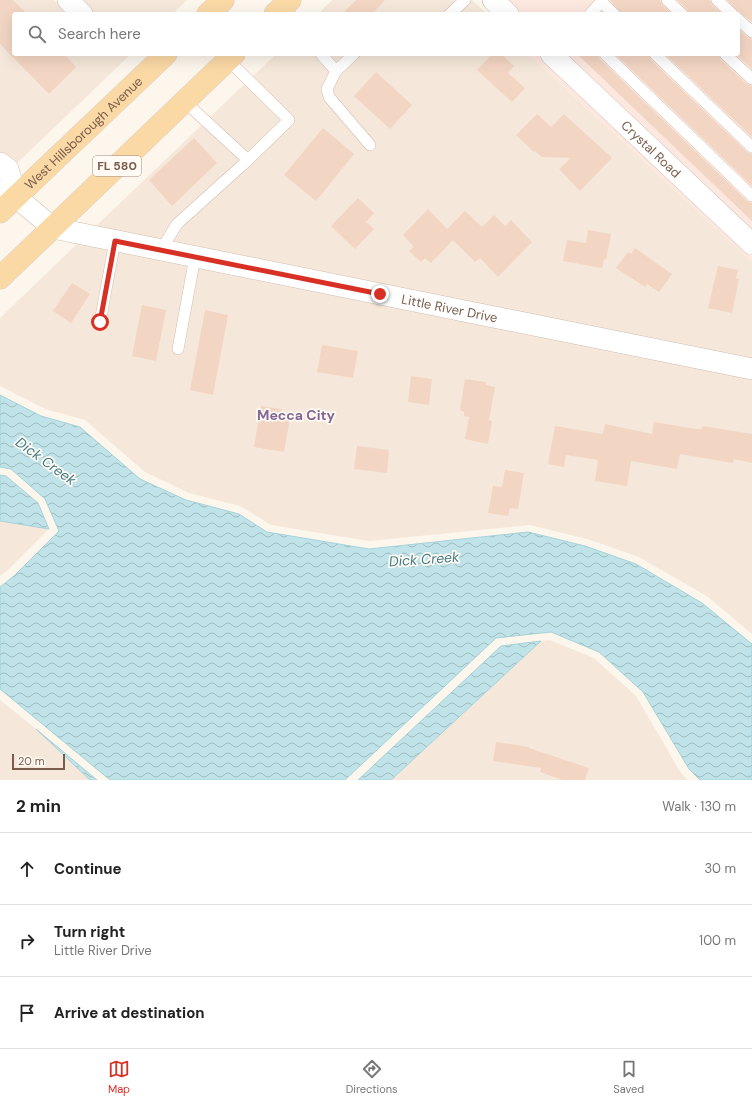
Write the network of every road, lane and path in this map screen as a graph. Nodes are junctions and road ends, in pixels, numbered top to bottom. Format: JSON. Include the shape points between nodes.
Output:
{"nodes":[{"id":1,"x":68,"y":0,"type":"edge"},
{"id":2,"x":223,"y":0,"type":"edge"},
{"id":3,"x":465,"y":0,"type":"edge"},
{"id":4,"x":493,"y":0,"type":"edge"},
{"id":5,"x":667,"y":0,"type":"edge"},
{"id":6,"x":717,"y":0,"type":"edge"},
{"id":7,"x":602,"y":1,"type":"edge"},
{"id":8,"x":80,"y":12,"type":"edge"},
{"id":9,"x":210,"y":12,"type":"edge"},
{"id":10,"x":452,"y":12,"type":"edge"},
{"id":11,"x":506,"y":12,"type":"edge"},
{"id":12,"x":592,"y":12,"type":"edge"},
{"id":13,"x":612,"y":12,"type":"edge"},
{"id":14,"x":680,"y":12,"type":"edge"},
{"id":15,"x":730,"y":12,"type":"edge"},
{"id":16,"x":740,"y":21,"type":"edge"},
{"id":17,"x":752,"y":32,"type":"edge"},
{"id":18,"x":164,"y":56,"type":"edge"},
{"id":19,"x":323,"y":56,"type":"edge"},
{"id":20,"x":352,"y":56,"type":"edge"},
{"id":21,"x":553,"y":56,"type":"edge"},
{"id":22,"x":606,"y":56,"type":"edge"},
{"id":23,"x":657,"y":56,"type":"edge"},
{"id":24,"x":727,"y":56,"type":"edge"},
{"id":25,"x":231,"y":57,"type":"edge"},
{"id":26,"x":336,"y":70,"type":"junction"},
{"id":27,"x":752,"y":79,"type":"edge"},
{"id":28,"x":184,"y":101,"type":"junction"},
{"id":29,"x":370,"y":145,"type":"dead end"},
{"id":30,"x":752,"y":147,"type":"edge"},
{"id":31,"x":248,"y":160,"type":"junction"},
{"id":32,"x":0,"y":163,"type":"edge"},
{"id":33,"x":8,"y":194,"type":"edge"},
{"id":34,"x":752,"y":196,"type":"edge"},
{"id":35,"x":0,"y":212,"type":"edge"},
{"id":36,"x":53,"y":228,"type":"junction"},
{"id":37,"x":115,"y":241,"type":"junction"},
{"id":38,"x":752,"y":244,"type":"edge"},
{"id":39,"x":161,"y":250,"type":"junction"},
{"id":40,"x":195,"y":257,"type":"junction"},
{"id":41,"x":0,"y":278,"type":"edge"},
{"id":42,"x":100,"y":322,"type":"dead end"},
{"id":43,"x":178,"y":350,"type":"dead end"},
{"id":44,"x":752,"y":370,"type":"edge"}],
"edges":[{"from":1,"to":8,"type":"street"},
{"from":2,"to":9,"type":"main road"},
{"from":3,"to":10,"type":"lane"},
{"from":4,"to":11,"type":"street"},
{"from":5,"to":14,"type":"lane"},
{"from":6,"to":15,"type":"lane"},
{"from":7,"to":12,"type":"lane"},
{"from":7,"to":13,"type":"lane"},
{"from":16,"to":17,"type":"lane"},
{"from":18,"to":33,"type":"main road","name":"West Hillsborough Avenue"},
{"from":19,"to":26,"type":"lane"},
{"from":20,"to":26,"type":"lane"},
{"from":21,"to":38,"type":"street","name":"Crystal Road"},
{"from":22,"to":34,"type":"lane"},
{"from":23,"to":30,"type":"lane"},
{"from":24,"to":27,"type":"lane"},
{"from":25,"to":28,"type":"main road","number":"FL 580"},
{"from":25,"to":31,"type":"lane","via":[[289,120]]},
{"from":26,"to":29,"type":"lane","via":[[327,89],[329,97]]},
{"from":28,"to":31,"type":"lane"},
{"from":28,"to":36,"type":"main road","number":"FL 580"},
{"from":31,"to":39,"type":"lane","via":[[177,224]]},
{"from":32,"to":33,"type":"street","via":[[8,169]]},
{"from":33,"to":35,"type":"main road","name":"West Hillsborough Avenue"},
{"from":33,"to":36,"type":"street","name":"Little River Drive"},
{"from":36,"to":37,"type":"street","name":"Little River Drive"},
{"from":36,"to":41,"type":"main road","number":"FL 580"},
{"from":37,"to":39,"type":"street","name":"Little River Drive"},
{"from":37,"to":42,"type":"lane"},
{"from":39,"to":40,"type":"street","name":"Little River Drive"},
{"from":40,"to":43,"type":"lane"},
{"from":40,"to":44,"type":"street","name":"Little River Drive"}]}
